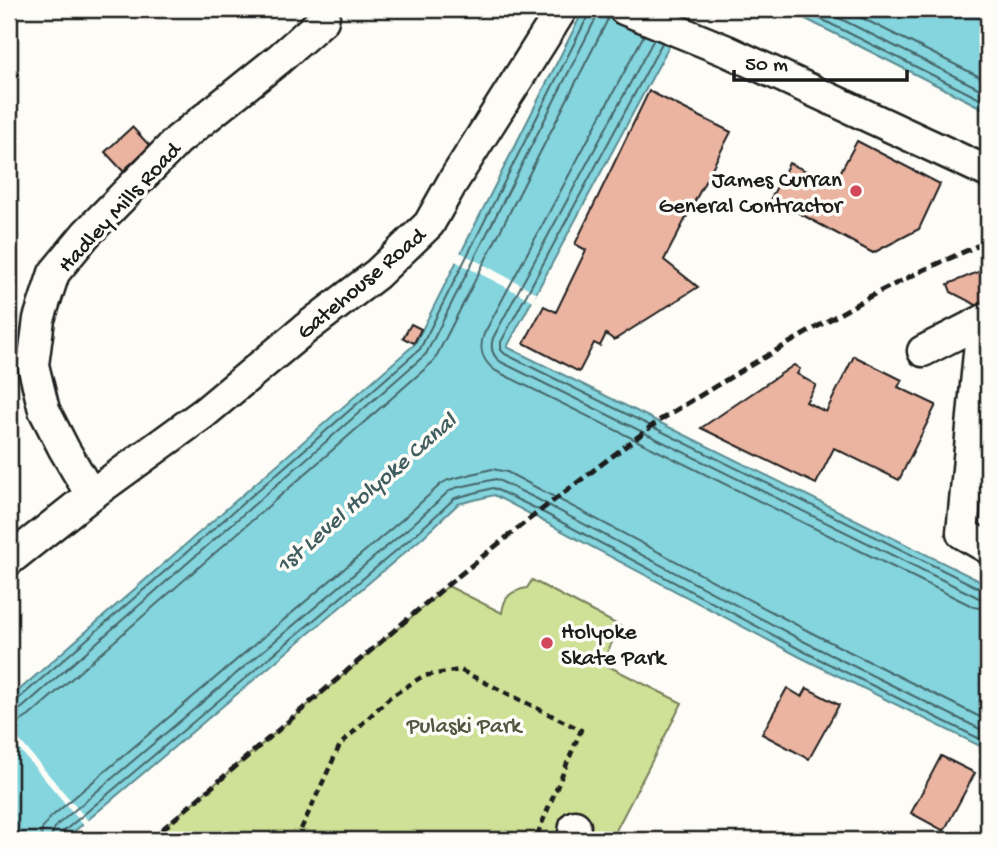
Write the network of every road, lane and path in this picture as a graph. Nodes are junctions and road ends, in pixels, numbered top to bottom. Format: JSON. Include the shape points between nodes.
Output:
{"nodes":[{"id":1,"x":325,"y":9,"type":"edge"},
{"id":2,"x":562,"y":9,"type":"edge"},
{"id":3,"x":624,"y":9,"type":"edge"},
{"id":4,"x":988,"y":172,"type":"edge"},
{"id":5,"x":985,"y":320,"type":"edge"},
{"id":6,"x":923,"y":351,"type":"dead end"},
{"id":7,"x":91,"y":495,"type":"junction"},
{"id":8,"x":988,"y":548,"type":"edge"},
{"id":9,"x":9,"y":560,"type":"edge"},
{"id":10,"x":296,"y":840,"type":"edge"},
{"id":11,"x":535,"y":840,"type":"edge"}],
"edges":[{"from":1,"to":7,"type":"lane","name":"Hadley Mills Road","via":[[323,20],[178,140],[54,273],[39,319],[33,365],[44,410]]},
{"from":2,"to":7,"type":"lane","name":"Gatehouse Road","via":[[429,225],[377,274],[204,413]]},
{"from":3,"to":4,"type":"lane","via":[[727,51]]},
{"from":5,"to":6,"type":"lane"},
{"from":5,"to":8,"type":"lane","via":[[962,533]]},
{"from":7,"to":9,"type":"lane","name":"Gatehouse Road"},
{"from":10,"to":11,"type":"path","via":[[340,745],[390,697],[423,676],[460,670],[581,730]]}]}
